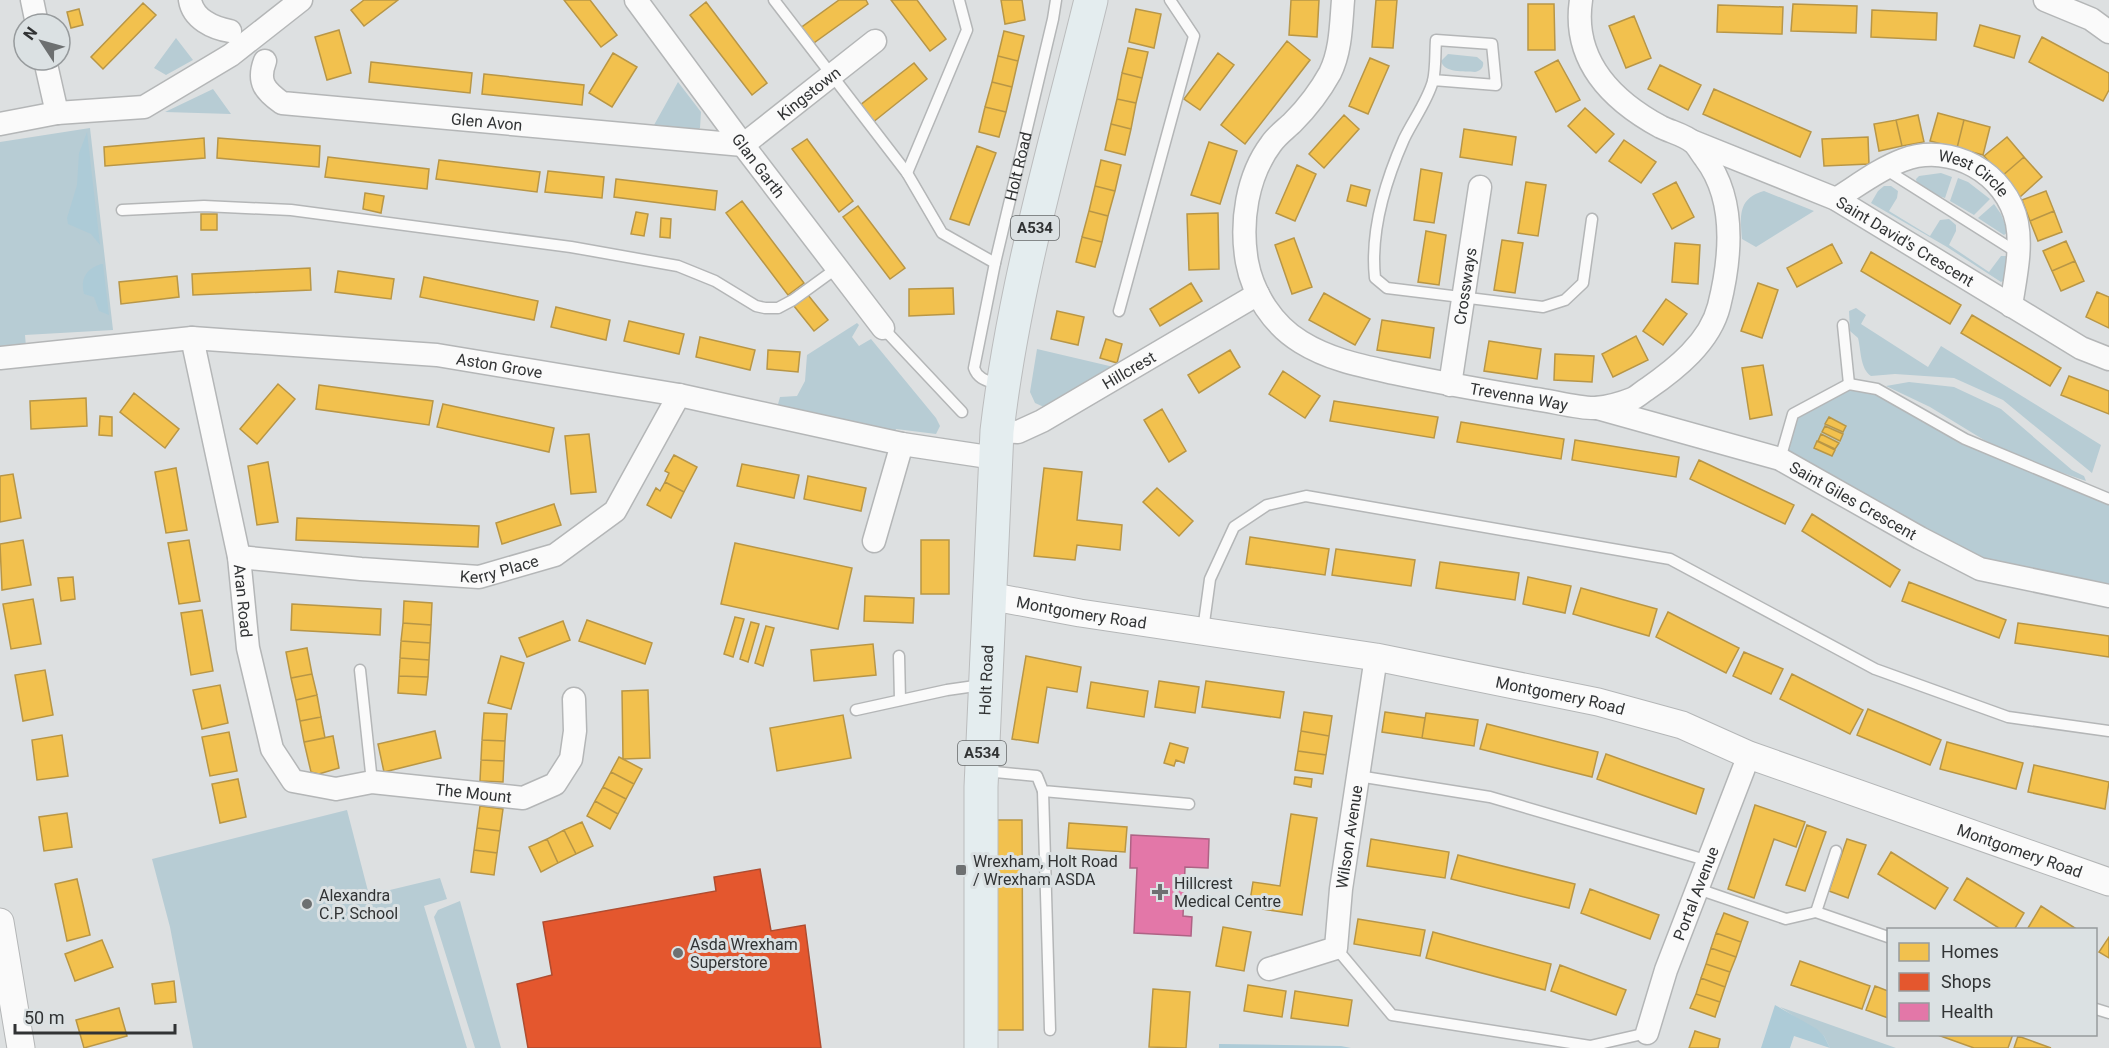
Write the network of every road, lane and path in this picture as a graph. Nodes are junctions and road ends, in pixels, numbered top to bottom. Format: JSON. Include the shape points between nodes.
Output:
{"nodes":[{"id":1,"x":190,"y":0,"type":"edge"},
{"id":2,"x":301,"y":0,"type":"edge"},
{"id":3,"x":636,"y":0,"type":"edge"},
{"id":4,"x":774,"y":0,"type":"edge"},
{"id":5,"x":959,"y":0,"type":"edge"},
{"id":6,"x":1056,"y":0,"type":"edge"},
{"id":7,"x":1091,"y":0,"type":"edge"},
{"id":8,"x":1170,"y":0,"type":"edge"},
{"id":9,"x":1343,"y":0,"type":"edge"},
{"id":10,"x":1581,"y":0,"type":"edge"},
{"id":11,"x":2045,"y":0,"type":"edge"},
{"id":12,"x":230,"y":31,"type":"dead end"},
{"id":13,"x":2109,"y":32,"type":"edge"},
{"id":14,"x":875,"y":41,"type":"dead end"},
{"id":15,"x":265,"y":61,"type":"dead end"},
{"id":16,"x":48,"y":72,"type":"edge"},
{"id":17,"x":832,"y":75,"type":"junction"},
{"id":18,"x":1433,"y":80,"type":"junction"},
{"id":19,"x":57,"y":113,"type":"junction"},
{"id":20,"x":0,"y":124,"type":"edge"},
{"id":21,"x":1693,"y":142,"type":"junction"},
{"id":22,"x":743,"y":145,"type":"junction"},
{"id":23,"x":1885,"y":169,"type":"junction"},
{"id":24,"x":907,"y":173,"type":"junction"},
{"id":25,"x":1480,"y":187,"type":"dead end"},
{"id":26,"x":1836,"y":199,"type":"junction"},
{"id":27,"x":122,"y":210,"type":"dead end"},
{"id":28,"x":1592,"y":219,"type":"dead end"},
{"id":29,"x":2018,"y":253,"type":"junction"},
{"id":30,"x":995,"y":263,"type":"junction"},
{"id":31,"x":837,"y":268,"type":"junction"},
{"id":32,"x":1258,"y":294,"type":"junction"},
{"id":33,"x":1464,"y":297,"type":"junction"},
{"id":34,"x":2011,"y":306,"type":"junction"},
{"id":35,"x":1119,"y":311,"type":"dead end"},
{"id":36,"x":1843,"y":325,"type":"dead end"},
{"id":37,"x":883,"y":328,"type":"joint"},
{"id":38,"x":192,"y":338,"type":"junction"},
{"id":39,"x":0,"y":358,"type":"edge"},
{"id":40,"x":2109,"y":359,"type":"edge"},
{"id":41,"x":1849,"y":384,"type":"junction"},
{"id":42,"x":1450,"y":385,"type":"junction"},
{"id":43,"x":1002,"y":386,"type":"junction"},
{"id":44,"x":679,"y":395,"type":"junction"},
{"id":45,"x":1595,"y":408,"type":"junction"},
{"id":46,"x":962,"y":412,"type":"dead end"},
{"id":47,"x":902,"y":444,"type":"junction"},
{"id":48,"x":996,"y":445,"type":"junction"},
{"id":49,"x":1780,"y":459,"type":"junction"},
{"id":50,"x":2109,"y":499,"type":"edge"},
{"id":51,"x":874,"y":541,"type":"dead end"},
{"id":52,"x":239,"y":557,"type":"junction"},
{"id":53,"x":990,"y":596,"type":"junction"},
{"id":54,"x":2109,"y":596,"type":"edge"},
{"id":55,"x":1203,"y":630,"type":"junction"},
{"id":56,"x":899,"y":656,"type":"dead end"},
{"id":57,"x":1376,"y":657,"type":"junction"},
{"id":58,"x":360,"y":670,"type":"dead end"},
{"id":59,"x":986,"y":684,"type":"junction"},
{"id":60,"x":574,"y":699,"type":"dead end"},
{"id":61,"x":900,"y":700,"type":"junction"},
{"id":62,"x":856,"y":710,"type":"dead end"},
{"id":63,"x":2109,"y":731,"type":"edge"},
{"id":64,"x":1749,"y":754,"type":"junction"},
{"id":65,"x":982,"y":770,"type":"junction"},
{"id":66,"x":1358,"y":776,"type":"junction"},
{"id":67,"x":372,"y":782,"type":"junction"},
{"id":68,"x":1042,"y":791,"type":"junction"},
{"id":69,"x":1189,"y":804,"type":"dead end"},
{"id":70,"x":1836,"y":851,"type":"dead end"},
{"id":71,"x":1709,"y":861,"type":"junction"},
{"id":72,"x":2109,"y":882,"type":"edge"},
{"id":73,"x":1698,"y":889,"type":"junction"},
{"id":74,"x":1816,"y":912,"type":"junction"},
{"id":75,"x":0,"y":922,"type":"edge"},
{"id":76,"x":1887,"y":937,"type":"edge"},
{"id":77,"x":1336,"y":948,"type":"junction"},
{"id":78,"x":1269,"y":969,"type":"dead end"},
{"id":79,"x":1050,"y":1030,"type":"dead end"},
{"id":80,"x":1647,"y":1033,"type":"joint"},
{"id":81,"x":21,"y":1048,"type":"edge"},
{"id":82,"x":981,"y":1048,"type":"edge"}],
"edges":[{"from":1,"to":12,"type":"street","via":[[200,19],[213,28]]},
{"from":2,"to":19,"type":"street","via":[[231,55],[144,107]]},
{"from":3,"to":22,"type":"street","name":"Glan Garth"},
{"from":4,"to":17,"type":"lane"},
{"from":5,"to":24,"type":"lane","via":[[967,30]]},
{"from":6,"to":30,"type":"lane","name":"Holt Road"},
{"from":7,"to":43,"type":"main road","name":"Holt Road","number":"A534","via":[[1021,284]]},
{"from":8,"to":35,"type":"lane","via":[[1194,36]]},
{"from":9,"to":32,"type":"street","name":"Trevenna Way","via":[[1340,41],[1332,69],[1317,95],[1272,142],[1256,170],[1244,231]]},
{"from":10,"to":21,"type":"street","name":"Trevenna Way","via":[[1581,41],[1603,81],[1635,111]]},
{"from":11,"to":13,"type":"street","via":[[2091,19]]},
{"from":14,"to":17,"type":"street","name":"Kingstown"},
{"from":15,"to":22,"type":"street","name":"Glen Avon","via":[[261,72],[264,85],[282,103]]},
{"from":16,"to":19,"type":"street"},
{"from":17,"to":22,"type":"street","name":"Kingstown"},
{"from":17,"to":24,"type":"lane"},
{"from":18,"to":18,"type":"lane","via":[[1436,40],[1492,44],[1496,85]]},
{"from":18,"to":33,"type":"lane","via":[[1404,139],[1380,204],[1376,278],[1387,288]]},
{"from":19,"to":20,"type":"street"},
{"from":21,"to":26,"type":"street","name":"Saint David's Crescent"},
{"from":21,"to":45,"type":"street","name":"Trevenna Way","via":[[1715,171],[1729,224],[1728,258],[1718,311],[1705,335],[1684,360],[1660,380],[1632,399]]},
{"from":22,"to":31,"type":"street","name":"Glan Garth"},
{"from":23,"to":26,"type":"street","name":"West Circle"},
{"from":23,"to":29,"type":"lane"},
{"from":23,"to":29,"type":"street","name":"West Circle","via":[[1924,155],[1945,155],[1982,170],[2005,194],[2016,221]]},
{"from":24,"to":30,"type":"lane","via":[[942,233]]},
{"from":25,"to":33,"type":"street","name":"Crossways"},
{"from":26,"to":34,"type":"street","name":"Saint David's Crescent"},
{"from":27,"to":31,"type":"lane","via":[[204,206],[291,210],[571,247],[678,266],[765,308],[778,308],[793,300]]},
{"from":28,"to":33,"type":"lane","via":[[1583,283],[1565,300],[1543,307]]},
{"from":29,"to":34,"type":"street","name":"West Circle"},
{"from":30,"to":43,"type":"lane","name":"Holt Road","via":[[974,368],[981,378]]},
{"from":31,"to":37,"type":"street","name":"Glan Garth"},
{"from":32,"to":42,"type":"street","name":"Trevenna Way","via":[[1274,318],[1299,341],[1322,353]]},
{"from":32,"to":48,"type":"street","name":"Hillcrest"},
{"from":33,"to":42,"type":"street","name":"Crossways"},
{"from":34,"to":40,"type":"street","name":"Saint David's Crescent","via":[[2080,348]]},
{"from":36,"to":41,"type":"lane"},
{"from":37,"to":46,"type":"lane"},
{"from":38,"to":39,"type":"street","name":"Aston Grove"},
{"from":38,"to":44,"type":"street","name":"Aston Grove","via":[[437,355]]},
{"from":38,"to":52,"type":"street","name":"Aran Road"},
{"from":41,"to":49,"type":"lane","via":[[1793,414]]},
{"from":41,"to":50,"type":"lane","via":[[1877,389],[1965,439]]},
{"from":42,"to":45,"type":"street","name":"Trevenna Way"},
{"from":43,"to":48,"type":"main road","name":"Holt Road","number":"A534"},
{"from":44,"to":47,"type":"street","name":"Aston Grove"},
{"from":44,"to":52,"type":"street","name":"Kerry Place","via":[[615,511],[555,555],[480,577]]},
{"from":45,"to":49,"type":"street","name":"Saint Giles Crescent"},
{"from":47,"to":48,"type":"street","name":"Aston Grove"},
{"from":47,"to":51,"type":"street"},
{"from":48,"to":53,"type":"main road","name":"Holt Road","number":"A534"},
{"from":49,"to":54,"type":"street","name":"Saint Giles Crescent","via":[[1980,569]]},
{"from":52,"to":67,"type":"street","name":"Aran Road","via":[[248,648],[272,749],[293,781],[336,789]]},
{"from":53,"to":55,"type":"street","name":"Montgomery Road"},
{"from":53,"to":59,"type":"main road","name":"Holt Road","number":"A534"},
{"from":55,"to":57,"type":"street","name":"Montgomery Road"},
{"from":55,"to":63,"type":"lane","via":[[1210,579],[1234,527],[1267,504],[1306,496],[1670,559],[1875,669],[2008,717]]},
{"from":56,"to":61,"type":"lane"},
{"from":57,"to":64,"type":"street","name":"Montgomery Road","via":[[1598,702],[1682,725]]},
{"from":57,"to":66,"type":"street","name":"Wilson Avenue"},
{"from":58,"to":67,"type":"lane"},
{"from":59,"to":61,"type":"lane"},
{"from":59,"to":65,"type":"main road","name":"Holt Road","number":"A534"},
{"from":60,"to":67,"type":"street","name":"The Mount","via":[[571,759],[555,784],[523,798]]},
{"from":61,"to":62,"type":"lane"},
{"from":64,"to":71,"type":"street","name":"Portal Avenue"},
{"from":64,"to":72,"type":"street","name":"Montgomery Road"},
{"from":65,"to":68,"type":"lane","via":[[1036,776]]},
{"from":65,"to":82,"type":"main road","name":"Holt Road","number":"A534"},
{"from":66,"to":71,"type":"lane","via":[[1490,797]]},
{"from":66,"to":77,"type":"street","name":"Wilson Avenue"},
{"from":68,"to":69,"type":"lane"},
{"from":68,"to":79,"type":"lane"},
{"from":70,"to":74,"type":"lane"},
{"from":71,"to":73,"type":"street","name":"Portal Avenue"},
{"from":73,"to":74,"type":"lane","via":[[1786,919]]},
{"from":73,"to":80,"type":"street","name":"Portal Avenue","via":[[1666,970]]},
{"from":74,"to":76,"type":"lane"},
{"from":75,"to":81,"type":"street"},
{"from":77,"to":78,"type":"street"},
{"from":77,"to":80,"type":"lane","via":[[1392,1015],[1590,1046]]}]}
